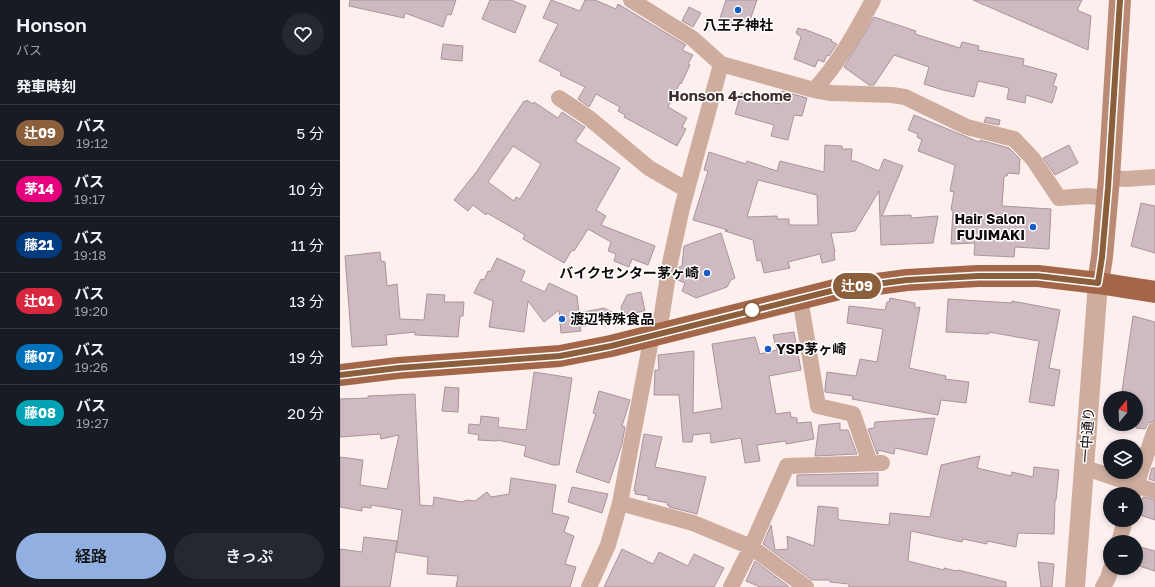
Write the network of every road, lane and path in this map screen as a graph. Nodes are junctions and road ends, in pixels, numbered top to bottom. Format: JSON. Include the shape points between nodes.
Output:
{"nodes":[{"id":1,"x":631,"y":0,"type":"edge"},
{"id":2,"x":873,"y":0,"type":"edge"},
{"id":3,"x":1120,"y":0,"type":"edge"},
{"id":4,"x":721,"y":64,"type":"junction"},
{"id":5,"x":814,"y":90,"type":"junction"},
{"id":6,"x":559,"y":98,"type":"dead end"},
{"id":7,"x":1155,"y":177,"type":"edge"},
{"id":8,"x":1108,"y":188,"type":"junction"},
{"id":9,"x":687,"y":190,"type":"junction"},
{"id":10,"x":1098,"y":283,"type":"junction"},
{"id":11,"x":1155,"y":292,"type":"edge"},
{"id":12,"x":800,"y":298,"type":"junction"},
{"id":13,"x":652,"y":335,"type":"junction"},
{"id":14,"x":340,"y":375,"type":"edge"},
{"id":15,"x":1155,"y":430,"type":"edge"},
{"id":16,"x":1084,"y":468,"type":"junction"},
{"id":17,"x":1128,"y":487,"type":"edge"},
{"id":18,"x":1135,"y":487,"type":"edge"},
{"id":19,"x":1143,"y":490,"type":"edge"},
{"id":20,"x":1155,"y":491,"type":"edge"},
{"id":21,"x":620,"y":503,"type":"junction"},
{"id":22,"x":751,"y":547,"type":"junction"},
{"id":23,"x":1109,"y":575,"type":"edge"},
{"id":24,"x":589,"y":587,"type":"edge"},
{"id":25,"x":731,"y":587,"type":"edge"},
{"id":26,"x":806,"y":587,"type":"edge"},
{"id":27,"x":1074,"y":587,"type":"edge"},
{"id":28,"x":1104,"y":587,"type":"edge"}],
"edges":[{"from":1,"to":4,"type":"street","via":[[692,38]]},
{"from":2,"to":5,"type":"street","via":[[857,31]]},
{"from":3,"to":8,"type":"main road"},
{"from":4,"to":5,"type":"street"},
{"from":4,"to":9,"type":"street"},
{"from":5,"to":8,"type":"street","via":[[905,97],[967,127],[1014,139],[1034,159],[1059,198],[1088,196]]},
{"from":6,"to":9,"type":"street","via":[[589,118],[649,168]]},
{"from":7,"to":8,"type":"street","via":[[1126,179]]},
{"from":8,"to":10,"type":"main road"},
{"from":9,"to":13,"type":"street","via":[[670,263],[661,320]]},
{"from":10,"to":11,"type":"highway"},
{"from":10,"to":12,"type":"highway","via":[[1038,276],[978,276],[907,280],[839,289]]},
{"from":10,"to":16,"type":"street","name":"一中通り"},
{"from":12,"to":13,"type":"highway"},
{"from":12,"to":22,"type":"street","via":[[818,406],[852,414],[876,463],[787,466]]},
{"from":13,"to":14,"type":"highway","via":[[560,356]]},
{"from":13,"to":21,"type":"street"},
{"from":15,"to":18,"type":"street"},
{"from":16,"to":17,"type":"street","via":[[1100,472]]},
{"from":16,"to":27,"type":"street","name":"一中通り"},
{"from":19,"to":20,"type":"street"},
{"from":21,"to":22,"type":"street","via":[[693,523]]},
{"from":21,"to":24,"type":"street","via":[[608,545]]},
{"from":22,"to":25,"type":"street"},
{"from":22,"to":26,"type":"street"},
{"from":23,"to":28,"type":"street"}]}
